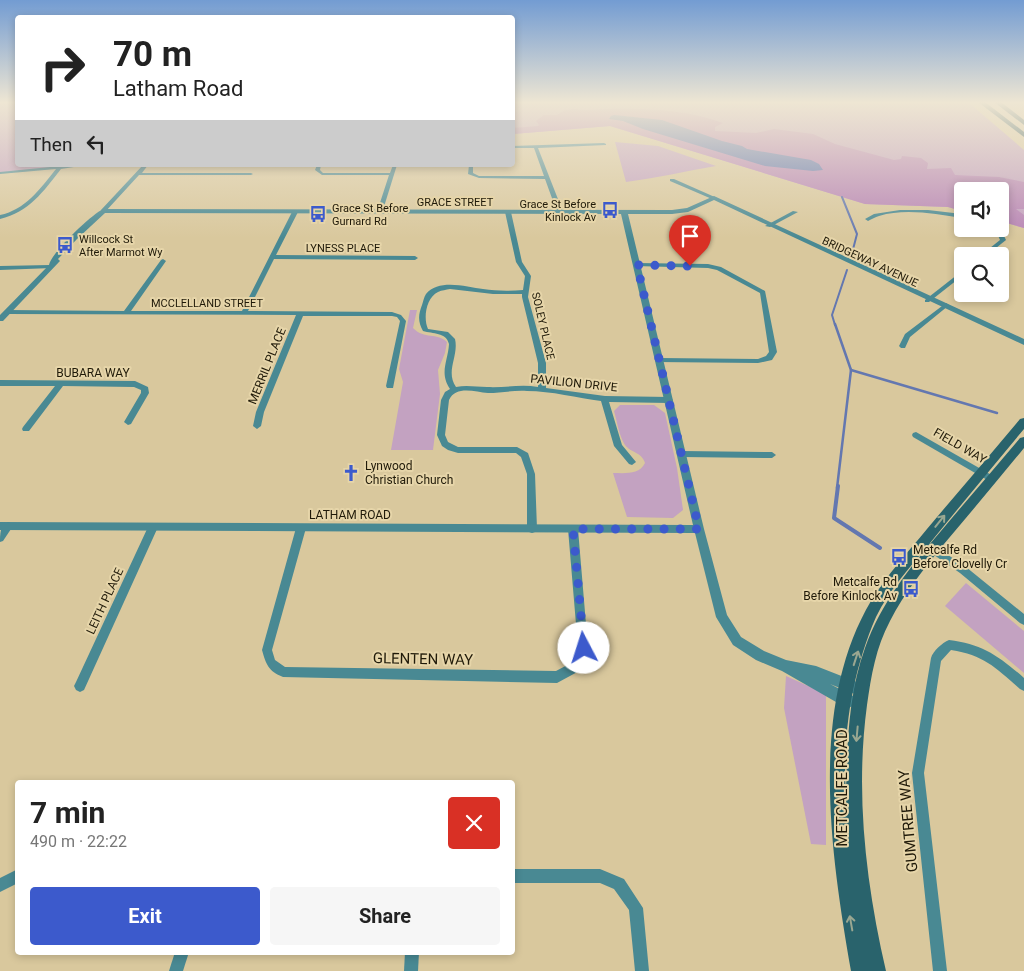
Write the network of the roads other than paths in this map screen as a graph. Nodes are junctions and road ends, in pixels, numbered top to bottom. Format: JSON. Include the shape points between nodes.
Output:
{"nodes":[{"id":1,"x":536,"y":147,"type":"edge"},
{"id":2,"x":68,"y":167,"type":"edge"},
{"id":3,"x":144,"y":167,"type":"edge"},
{"id":4,"x":318,"y":167,"type":"edge"},
{"id":5,"x":394,"y":167,"type":"edge"},
{"id":6,"x":471,"y":167,"type":"edge"},
{"id":7,"x":60,"y":168,"type":"junction"},
{"id":8,"x":0,"y":173,"type":"edge"},
{"id":9,"x":138,"y":174,"type":"junction"},
{"id":10,"x":251,"y":174,"type":"dead end"},
{"id":11,"x":392,"y":174,"type":"junction"},
{"id":12,"x":548,"y":178,"type":"junction"},
{"id":13,"x":672,"y":180,"type":"dead end"},
{"id":14,"x":711,"y":198,"type":"junction"},
{"id":15,"x":103,"y":211,"type":"junction"},
{"id":16,"x":295,"y":212,"type":"junction"},
{"id":17,"x":380,"y":212,"type":"junction"},
{"id":18,"x":508,"y":212,"type":"junction"},
{"id":19,"x":560,"y":212,"type":"junction"},
{"id":20,"x":624,"y":212,"type":"junction"},
{"id":21,"x":795,"y":212,"type":"dead end"},
{"id":22,"x":954,"y":215,"type":"edge"},
{"id":23,"x":0,"y":217,"type":"edge"},
{"id":24,"x":868,"y":219,"type":"dead end"},
{"id":25,"x":769,"y":225,"type":"junction"},
{"id":26,"x":1002,"y":237,"type":"edge"},
{"id":27,"x":994,"y":247,"type":"edge"},
{"id":28,"x":272,"y":257,"type":"junction"},
{"id":29,"x":415,"y":258,"type":"dead end"},
{"id":30,"x":163,"y":261,"type":"dead end"},
{"id":31,"x":637,"y":265,"type":"junction"},
{"id":32,"x":51,"y":266,"type":"junction"},
{"id":33,"x":0,"y":268,"type":"edge"},
{"id":34,"x":954,"y":280,"type":"edge"},
{"id":35,"x":524,"y":292,"type":"junction"},
{"id":36,"x":929,"y":300,"type":"junction"},
{"id":37,"x":944,"y":307,"type":"junction"},
{"id":38,"x":7,"y":312,"type":"junction"},
{"id":39,"x":126,"y":313,"type":"junction"},
{"id":40,"x":244,"y":313,"type":"junction"},
{"id":41,"x":300,"y":314,"type":"junction"},
{"id":42,"x":0,"y":319,"type":"edge"},
{"id":43,"x":1024,"y":342,"type":"edge"},
{"id":44,"x":903,"y":346,"type":"dead end"},
{"id":45,"x":1024,"y":346,"type":"edge"},
{"id":46,"x":659,"y":360,"type":"junction"},
{"id":47,"x":0,"y":383,"type":"edge"},
{"id":48,"x":60,"y":384,"type":"junction"},
{"id":49,"x":390,"y":386,"type":"dead end"},
{"id":50,"x":542,"y":389,"type":"junction"},
{"id":51,"x":454,"y":390,"type":"junction"},
{"id":52,"x":605,"y":399,"type":"junction"},
{"id":53,"x":668,"y":400,"type":"junction"},
{"id":54,"x":128,"y":422,"type":"dead end"},
{"id":55,"x":1024,"y":422,"type":"edge"},
{"id":56,"x":257,"y":426,"type":"dead end"},
{"id":57,"x":26,"y":429,"type":"dead end"},
{"id":58,"x":916,"y":434,"type":"dead end"},
{"id":59,"x":1024,"y":441,"type":"edge"},
{"id":60,"x":682,"y":454,"type":"junction"},
{"id":61,"x":772,"y":455,"type":"dead end"},
{"id":62,"x":632,"y":462,"type":"dead end"},
{"id":63,"x":986,"y":476,"type":"junction"},
{"id":64,"x":4,"y":526,"type":"edge"},
{"id":65,"x":153,"y":527,"type":"junction"},
{"id":66,"x":301,"y":528,"type":"junction"},
{"id":67,"x":532,"y":529,"type":"junction"},
{"id":68,"x":573,"y":529,"type":"junction"},
{"id":69,"x":699,"y":529,"type":"junction"},
{"id":70,"x":0,"y":538,"type":"edge"},
{"id":71,"x":928,"y":546,"type":"junction"},
{"id":72,"x":1024,"y":620,"type":"edge"},
{"id":73,"x":1024,"y":685,"type":"edge"},
{"id":74,"x":80,"y":686,"type":"dead end"},
{"id":75,"x":862,"y":691,"type":"junction"},
{"id":76,"x":846,"y":692,"type":"junction"},
{"id":77,"x":860,"y":708,"type":"junction"},
{"id":78,"x":515,"y":876,"type":"edge"},
{"id":79,"x":15,"y":878,"type":"edge"},
{"id":80,"x":0,"y":885,"type":"edge"},
{"id":81,"x":181,"y":955,"type":"edge"},
{"id":82,"x":412,"y":955,"type":"edge"},
{"id":83,"x":176,"y":971,"type":"edge"},
{"id":84,"x":411,"y":971,"type":"edge"},
{"id":85,"x":642,"y":971,"type":"edge"},
{"id":86,"x":860,"y":971,"type":"edge"},
{"id":87,"x":877,"y":971,"type":"edge"},
{"id":88,"x":940,"y":971,"type":"edge"}],
"edges":[{"from":1,"to":12,"type":"street"},
{"from":2,"to":7,"type":"street"},
{"from":3,"to":9,"type":"street"},
{"from":4,"to":11,"type":"street","via":[[322,174]]},
{"from":5,"to":11,"type":"street"},
{"from":6,"to":12,"type":"street","via":[[470,174],[479,177]]},
{"from":7,"to":8,"type":"street"},
{"from":7,"to":23,"type":"street","via":[[22,208]]},
{"from":9,"to":10,"type":"street"},
{"from":9,"to":15,"type":"street"},
{"from":11,"to":17,"type":"street"},
{"from":12,"to":19,"type":"street"},
{"from":13,"to":14,"type":"street","name":"BRIDGEWAY AVENUE"},
{"from":14,"to":20,"type":"street","name":"GRACE STREET","via":[[684,211]]},
{"from":14,"to":25,"type":"street","name":"BRIDGEWAY AVENUE"},
{"from":15,"to":16,"type":"street","name":"GRACE STREET"},
{"from":15,"to":32,"type":"street"},
{"from":16,"to":17,"type":"street","name":"GRACE STREET"},
{"from":16,"to":28,"type":"street"},
{"from":17,"to":18,"type":"street","name":"GRACE STREET"},
{"from":18,"to":19,"type":"street","name":"GRACE STREET"},
{"from":18,"to":35,"type":"street","name":"SOLEY PLACE","via":[[519,262],[528,276]]},
{"from":19,"to":20,"type":"street","name":"GRACE STREET"},
{"from":20,"to":31,"type":"street"},
{"from":21,"to":25,"type":"street"},
{"from":22,"to":24,"type":"street","via":[[893,211],[875,214]]},
{"from":25,"to":36,"type":"street","name":"BRIDGEWAY AVENUE"},
{"from":26,"to":27,"type":"street","via":[[1003,240]]},
{"from":28,"to":29,"type":"street","name":"LYNESS PLACE"},
{"from":28,"to":40,"type":"street"},
{"from":30,"to":39,"type":"street"},
{"from":31,"to":46,"type":"street"},
{"from":31,"to":46,"type":"street","via":[[719,268],[763,292],[773,352],[769,358]]},
{"from":32,"to":33,"type":"street"},
{"from":32,"to":38,"type":"street"},
{"from":34,"to":36,"type":"street"},
{"from":35,"to":50,"type":"street","name":"SOLEY PLACE","via":[[542,363]]},
{"from":35,"to":51,"type":"street","via":[[453,288],[439,289],[429,295],[422,325],[425,330],[448,336],[453,341],[447,370]]},
{"from":36,"to":37,"type":"street","name":"BRIDGEWAY AVENUE"},
{"from":37,"to":43,"type":"street","name":"BRIDGEWAY AVENUE"},
{"from":37,"to":44,"type":"street","via":[[907,336]]},
{"from":37,"to":45,"type":"street","name":"BRIDGEWAY AVENUE"},
{"from":38,"to":39,"type":"street","name":"MCCLELLAND STREET"},
{"from":38,"to":42,"type":"street"},
{"from":39,"to":40,"type":"street","name":"MCCLELLAND STREET"},
{"from":40,"to":41,"type":"street","name":"MCCLELLAND STREET"},
{"from":41,"to":49,"type":"street","name":"MCCLELLAND STREET","via":[[400,316],[403,321]]},
{"from":41,"to":56,"type":"street","name":"MERRIL PLACE"},
{"from":46,"to":53,"type":"street"},
{"from":47,"to":48,"type":"street","name":"BUBARA WAY"},
{"from":48,"to":54,"type":"street","name":"BUBARA WAY","via":[[142,386],[144,397]]},
{"from":48,"to":57,"type":"street"},
{"from":50,"to":51,"type":"street","name":"PAVILION DRIVE"},
{"from":50,"to":52,"type":"street","name":"PAVILION DRIVE"},
{"from":51,"to":67,"type":"street","via":[[445,400],[441,435],[445,444],[458,450],[517,450],[526,455],[531,474]]},
{"from":52,"to":53,"type":"street","name":"PAVILION DRIVE"},
{"from":52,"to":62,"type":"street","via":[[618,446]]},
{"from":53,"to":60,"type":"street"},
{"from":55,"to":63,"type":"main road","name":"METCALFE ROAD"},
{"from":58,"to":63,"type":"street","name":"FIELD WAY"},
{"from":59,"to":63,"type":"main road","name":"METCALFE ROAD"},
{"from":60,"to":61,"type":"street"},
{"from":60,"to":69,"type":"street"},
{"from":63,"to":71,"type":"main road","name":"METCALFE ROAD"},
{"from":64,"to":65,"type":"street","name":"LATHAM ROAD"},
{"from":64,"to":70,"type":"street"},
{"from":65,"to":66,"type":"street","name":"LATHAM ROAD"},
{"from":65,"to":74,"type":"street","name":"LEITH PLACE"},
{"from":66,"to":67,"type":"street","name":"LATHAM ROAD"},
{"from":66,"to":68,"type":"street","name":"GLENTEN WAY","via":[[268,650],[270,664],[283,672],[557,677],[577,666],[584,648]]},
{"from":67,"to":68,"type":"street","name":"LATHAM ROAD"},
{"from":68,"to":69,"type":"street","name":"LATHAM ROAD"},
{"from":69,"to":76,"type":"street","via":[[722,617],[736,641],[760,656]]},
{"from":71,"to":72,"type":"street"},
{"from":71,"to":75,"type":"main road","name":"METCALFE ROAD","via":[[883,620],[867,661]]},
{"from":76,"to":71,"type":"main road","name":"METCALFE ROAD","one_way":true,"via":[[872,614],[891,582]]},
{"from":73,"to":88,"type":"street","name":"GUMTREE WAY","via":[[991,657],[968,646],[949,645],[936,658],[918,772]]},
{"from":75,"to":76,"type":"street"},
{"from":75,"to":77,"type":"main road","name":"METCALFE ROAD"},
{"from":76,"to":77,"type":"street"},
{"from":86,"to":76,"type":"main road","name":"METCALFE ROAD","one_way":true,"via":[[847,902],[839,821],[839,750]]},
{"from":77,"to":87,"type":"main road","name":"METCALFE ROAD","one_way":true,"via":[[855,756],[856,825],[863,903]]},
{"from":78,"to":85,"type":"street","via":[[600,876],[619,884],[636,908]]},
{"from":79,"to":80,"type":"street"},
{"from":81,"to":83,"type":"street"},
{"from":82,"to":84,"type":"street"}]}
